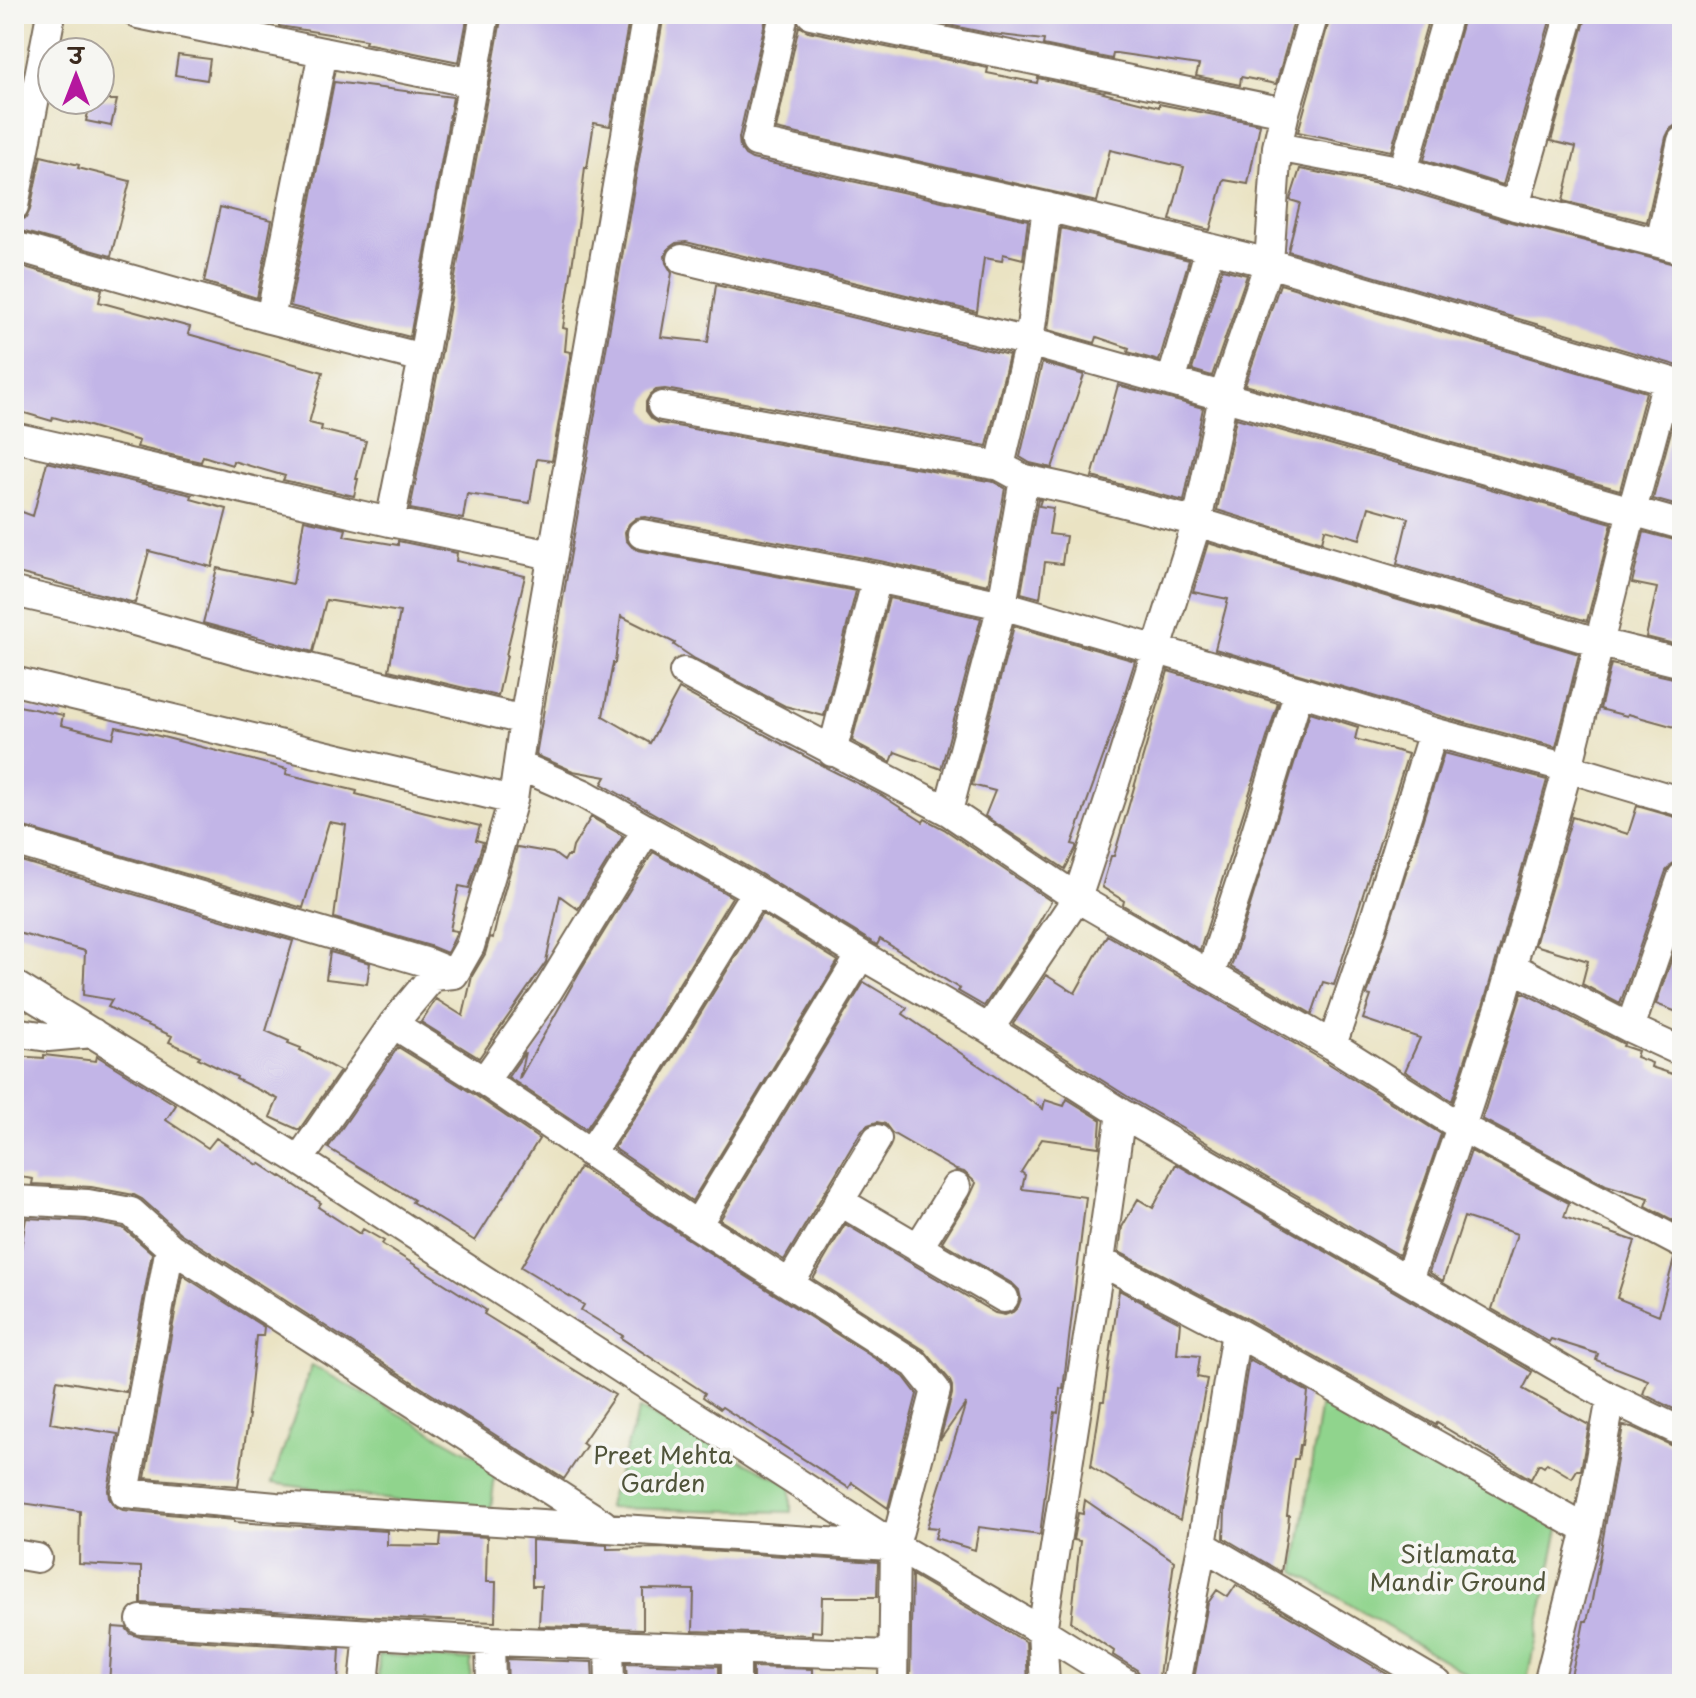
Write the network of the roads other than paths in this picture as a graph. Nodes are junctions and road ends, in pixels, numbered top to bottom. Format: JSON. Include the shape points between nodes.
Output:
{"nodes":[{"id":1,"x":51,"y":14,"type":"edge"},
{"id":2,"x":138,"y":14,"type":"edge"},
{"id":3,"x":485,"y":14,"type":"edge"},
{"id":4,"x":647,"y":14,"type":"edge"},
{"id":5,"x":784,"y":14,"type":"edge"},
{"id":6,"x":811,"y":14,"type":"edge"},
{"id":7,"x":1314,"y":14,"type":"edge"},
{"id":8,"x":1448,"y":14,"type":"edge"},
{"id":9,"x":1570,"y":14,"type":"edge"},
{"id":10,"x":323,"y":52,"type":"junction"},
{"id":11,"x":473,"y":83,"type":"junction"},
{"id":12,"x":1285,"y":112,"type":"junction"},
{"id":13,"x":1682,"y":141,"type":"edge"},
{"id":14,"x":1277,"y":147,"type":"junction"},
{"id":15,"x":1403,"y":171,"type":"junction"},
{"id":16,"x":14,"y":206,"type":"edge"},
{"id":17,"x":1515,"y":206,"type":"junction"},
{"id":18,"x":1047,"y":207,"type":"junction"},
{"id":19,"x":14,"y":246,"type":"edge"},
{"id":20,"x":1671,"y":246,"type":"edge"},
{"id":21,"x":1210,"y":248,"type":"junction"},
{"id":22,"x":682,"y":259,"type":"dead end"},
{"id":23,"x":1269,"y":263,"type":"junction"},
{"id":24,"x":270,"y":319,"type":"junction"},
{"id":25,"x":1029,"y":342,"type":"junction"},
{"id":26,"x":423,"y":358,"type":"junction"},
{"id":27,"x":1171,"y":382,"type":"junction"},
{"id":28,"x":1674,"y":383,"type":"edge"},
{"id":29,"x":1223,"y":397,"type":"junction"},
{"id":30,"x":662,"y":406,"type":"dead end"},
{"id":31,"x":14,"y":437,"type":"edge"},
{"id":32,"x":1012,"y":472,"type":"junction"},
{"id":33,"x":1632,"y":511,"type":"junction"},
{"id":34,"x":390,"y":522,"type":"junction"},
{"id":35,"x":1197,"y":522,"type":"junction"},
{"id":36,"x":1682,"y":525,"type":"edge"},
{"id":37,"x":642,"y":534,"type":"dead end"},
{"id":38,"x":552,"y":555,"type":"junction"},
{"id":39,"x":877,"y":578,"type":"junction"},
{"id":40,"x":14,"y":592,"type":"edge"},
{"id":41,"x":1002,"y":605,"type":"junction"},
{"id":42,"x":1600,"y":643,"type":"junction"},
{"id":43,"x":1156,"y":649,"type":"junction"},
{"id":44,"x":1682,"y":663,"type":"edge"},
{"id":45,"x":684,"y":672,"type":"dead end"},
{"id":46,"x":14,"y":681,"type":"edge"},
{"id":47,"x":1299,"y":691,"type":"junction"},
{"id":48,"x":524,"y":720,"type":"junction"},
{"id":49,"x":1433,"y":732,"type":"junction"},
{"id":50,"x":832,"y":752,"type":"junction"},
{"id":51,"x":518,"y":765,"type":"junction"},
{"id":52,"x":1568,"y":768,"type":"junction"},
{"id":53,"x":513,"y":800,"type":"junction"},
{"id":54,"x":1682,"y":802,"type":"edge"},
{"id":55,"x":948,"y":811,"type":"junction"},
{"id":56,"x":647,"y":829,"type":"junction"},
{"id":57,"x":14,"y":841,"type":"edge"},
{"id":58,"x":1682,"y":877,"type":"edge"},
{"id":59,"x":756,"y":891,"type":"junction"},
{"id":60,"x":1077,"y":898,"type":"junction"},
{"id":61,"x":861,"y":955,"type":"junction"},
{"id":62,"x":1512,"y":967,"type":"junction"},
{"id":63,"x":454,"y":974,"type":"junction"},
{"id":64,"x":1210,"y":975,"type":"junction"},
{"id":65,"x":14,"y":985,"type":"edge"},
{"id":66,"x":393,"y":1024,"type":"junction"},
{"id":67,"x":53,"y":1025,"type":"junction"},
{"id":68,"x":1630,"y":1028,"type":"junction"},
{"id":69,"x":989,"y":1029,"type":"junction"},
{"id":70,"x":14,"y":1032,"type":"edge"},
{"id":71,"x":1332,"y":1045,"type":"junction"},
{"id":72,"x":1682,"y":1052,"type":"edge"},
{"id":73,"x":484,"y":1081,"type":"junction"},
{"id":74,"x":1121,"y":1113,"type":"junction"},
{"id":75,"x":1461,"y":1127,"type":"junction"},
{"id":76,"x":877,"y":1139,"type":"dead end"},
{"id":77,"x":590,"y":1153,"type":"junction"},
{"id":78,"x":299,"y":1160,"type":"junction"},
{"id":79,"x":956,"y":1187,"type":"dead end"},
{"id":80,"x":839,"y":1201,"type":"junction"},
{"id":81,"x":15,"y":1205,"type":"edge"},
{"id":82,"x":697,"y":1225,"type":"junction"},
{"id":83,"x":1682,"y":1244,"type":"edge"},
{"id":84,"x":170,"y":1247,"type":"junction"},
{"id":85,"x":918,"y":1248,"type":"junction"},
{"id":86,"x":1100,"y":1261,"type":"junction"},
{"id":87,"x":1408,"y":1280,"type":"junction"},
{"id":88,"x":790,"y":1283,"type":"junction"},
{"id":89,"x":1004,"y":1298,"type":"dead end"},
{"id":90,"x":1236,"y":1332,"type":"junction"},
{"id":91,"x":1611,"y":1398,"type":"junction"},
{"id":92,"x":1682,"y":1432,"type":"edge"},
{"id":93,"x":607,"y":1527,"type":"junction"},
{"id":94,"x":1587,"y":1530,"type":"junction"},
{"id":95,"x":1202,"y":1545,"type":"junction"},
{"id":96,"x":895,"y":1546,"type":"junction"},
{"id":97,"x":141,"y":1620,"type":"dead end"},
{"id":98,"x":1042,"y":1631,"type":"junction"},
{"id":99,"x":369,"y":1633,"type":"junction"},
{"id":100,"x":490,"y":1641,"type":"junction"},
{"id":101,"x":609,"y":1645,"type":"junction"},
{"id":102,"x":736,"y":1650,"type":"junction"},
{"id":103,"x":892,"y":1655,"type":"junction"},
{"id":104,"x":364,"y":1684,"type":"edge"},
{"id":105,"x":491,"y":1684,"type":"edge"},
{"id":106,"x":610,"y":1684,"type":"edge"},
{"id":107,"x":736,"y":1684,"type":"edge"},
{"id":108,"x":893,"y":1684,"type":"edge"},
{"id":109,"x":1045,"y":1684,"type":"edge"},
{"id":110,"x":1127,"y":1684,"type":"edge"},
{"id":111,"x":1176,"y":1684,"type":"edge"},
{"id":112,"x":1438,"y":1684,"type":"edge"},
{"id":113,"x":1548,"y":1684,"type":"edge"}],
"edges":[{"from":1,"to":16,"type":"street"},
{"from":2,"to":10,"type":"street"},
{"from":3,"to":11,"type":"street"},
{"from":4,"to":38,"type":"street"},
{"from":5,"to":18,"type":"street","via":[[756,142]]},
{"from":6,"to":12,"type":"street"},
{"from":7,"to":12,"type":"street"},
{"from":8,"to":15,"type":"street"},
{"from":9,"to":17,"type":"street"},
{"from":10,"to":11,"type":"street"},
{"from":10,"to":24,"type":"street"},
{"from":11,"to":26,"type":"street"},
{"from":12,"to":14,"type":"street"},
{"from":13,"to":20,"type":"street"},
{"from":14,"to":15,"type":"street"},
{"from":14,"to":23,"type":"street"},
{"from":15,"to":17,"type":"street"},
{"from":17,"to":20,"type":"street"},
{"from":18,"to":21,"type":"street"},
{"from":18,"to":25,"type":"street"},
{"from":19,"to":24,"type":"street"},
{"from":21,"to":23,"type":"street"},
{"from":21,"to":27,"type":"street"},
{"from":22,"to":25,"type":"street"},
{"from":23,"to":28,"type":"street"},
{"from":23,"to":29,"type":"street"},
{"from":24,"to":26,"type":"street"},
{"from":25,"to":27,"type":"street"},
{"from":25,"to":32,"type":"street"},
{"from":26,"to":34,"type":"street"},
{"from":27,"to":29,"type":"street"},
{"from":28,"to":33,"type":"street"},
{"from":29,"to":33,"type":"street"},
{"from":29,"to":35,"type":"street"},
{"from":30,"to":32,"type":"street"},
{"from":31,"to":34,"type":"street"},
{"from":32,"to":35,"type":"street"},
{"from":32,"to":41,"type":"street"},
{"from":33,"to":36,"type":"street"},
{"from":33,"to":42,"type":"street"},
{"from":34,"to":38,"type":"street"},
{"from":35,"to":42,"type":"street"},
{"from":35,"to":43,"type":"street"},
{"from":37,"to":39,"type":"street"},
{"from":38,"to":48,"type":"street"},
{"from":39,"to":41,"type":"street"},
{"from":39,"to":50,"type":"street"},
{"from":40,"to":48,"type":"street"},
{"from":41,"to":43,"type":"street"},
{"from":41,"to":55,"type":"street"},
{"from":42,"to":44,"type":"street"},
{"from":42,"to":52,"type":"street"},
{"from":43,"to":47,"type":"street"},
{"from":43,"to":60,"type":"street"},
{"from":45,"to":50,"type":"street"},
{"from":46,"to":53,"type":"street"},
{"from":47,"to":49,"type":"street"},
{"from":47,"to":64,"type":"street"},
{"from":48,"to":51,"type":"street"},
{"from":49,"to":52,"type":"street"},
{"from":49,"to":71,"type":"street"},
{"from":50,"to":55,"type":"street"},
{"from":51,"to":53,"type":"street"},
{"from":51,"to":56,"type":"street"},
{"from":52,"to":54,"type":"street"},
{"from":52,"to":62,"type":"street"},
{"from":53,"to":63,"type":"street","via":[[470,946]]},
{"from":55,"to":60,"type":"street"},
{"from":56,"to":59,"type":"street"},
{"from":56,"to":73,"type":"street","via":[[548,991]]},
{"from":57,"to":63,"type":"street"},
{"from":58,"to":68,"type":"street"},
{"from":59,"to":61,"type":"street"},
{"from":59,"to":77,"type":"street"},
{"from":60,"to":64,"type":"street"},
{"from":60,"to":69,"type":"street"},
{"from":61,"to":69,"type":"street"},
{"from":61,"to":82,"type":"street"},
{"from":62,"to":68,"type":"street"},
{"from":62,"to":75,"type":"street"},
{"from":63,"to":66,"type":"street","via":[[433,976]]},
{"from":64,"to":71,"type":"street"},
{"from":65,"to":67,"type":"street"},
{"from":66,"to":73,"type":"street"},
{"from":66,"to":78,"type":"street"},
{"from":67,"to":70,"type":"street"},
{"from":67,"to":78,"type":"street","via":[[93,1033]]},
{"from":68,"to":72,"type":"street"},
{"from":69,"to":74,"type":"street"},
{"from":71,"to":75,"type":"street"},
{"from":73,"to":77,"type":"street"},
{"from":74,"to":86,"type":"street"},
{"from":74,"to":87,"type":"street"},
{"from":75,"to":83,"type":"street"},
{"from":75,"to":87,"type":"street"},
{"from":76,"to":80,"type":"street"},
{"from":77,"to":82,"type":"street"},
{"from":78,"to":96,"type":"street"},
{"from":79,"to":85,"type":"street"},
{"from":80,"to":85,"type":"street"},
{"from":80,"to":88,"type":"street"},
{"from":81,"to":84,"type":"street","via":[[88,1204],[131,1212]]},
{"from":82,"to":88,"type":"street"},
{"from":84,"to":93,"type":"street"},
{"from":84,"to":93,"type":"street","via":[[125,1493]]},
{"from":85,"to":89,"type":"street"},
{"from":86,"to":90,"type":"street"},
{"from":86,"to":98,"type":"street"},
{"from":87,"to":91,"type":"street"},
{"from":88,"to":96,"type":"street","via":[[915,1364],[936,1390]]},
{"from":90,"to":94,"type":"street"},
{"from":90,"to":95,"type":"street"},
{"from":91,"to":92,"type":"street"},
{"from":91,"to":94,"type":"street"},
{"from":93,"to":96,"type":"street"},
{"from":94,"to":113,"type":"street"},
{"from":95,"to":111,"type":"street"},
{"from":95,"to":112,"type":"street"},
{"from":96,"to":98,"type":"street"},
{"from":96,"to":103,"type":"street"},
{"from":97,"to":99,"type":"street"},
{"from":98,"to":109,"type":"street"},
{"from":98,"to":110,"type":"street"},
{"from":99,"to":100,"type":"street"},
{"from":99,"to":104,"type":"street"},
{"from":100,"to":101,"type":"street"},
{"from":100,"to":105,"type":"street"},
{"from":101,"to":102,"type":"street"},
{"from":101,"to":106,"type":"street"},
{"from":102,"to":103,"type":"street"},
{"from":102,"to":107,"type":"street"},
{"from":103,"to":108,"type":"street"}]}
